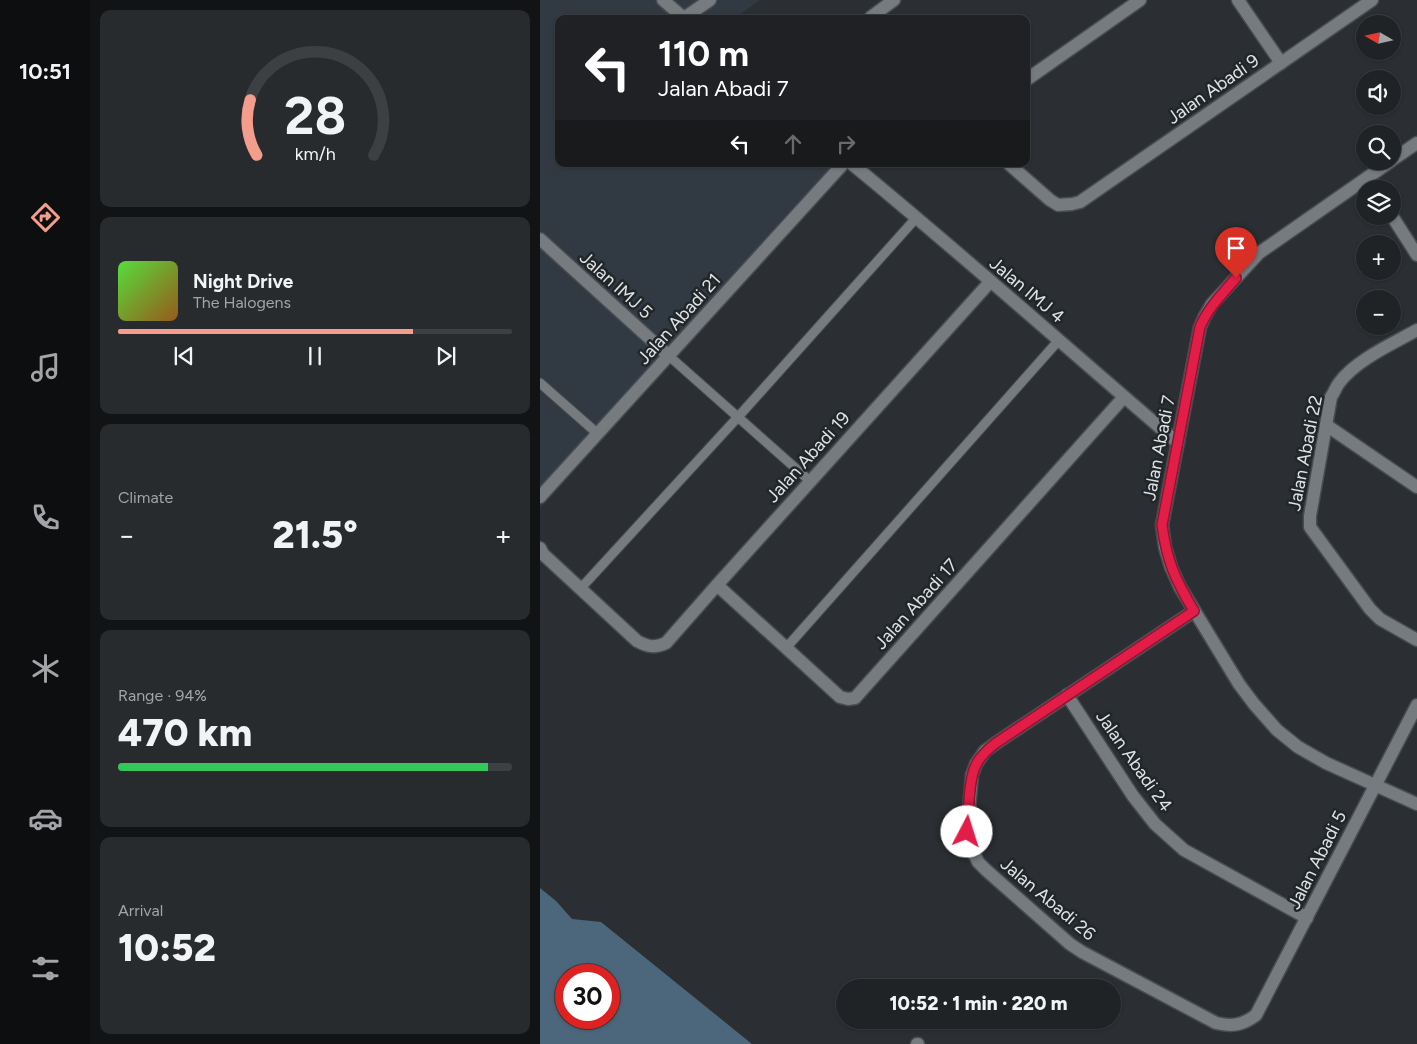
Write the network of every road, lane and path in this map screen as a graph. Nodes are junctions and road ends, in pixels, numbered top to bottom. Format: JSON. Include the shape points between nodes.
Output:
{"nodes":[{"id":1,"x":663,"y":0,"type":"edge"},
{"id":2,"x":710,"y":0,"type":"edge"},
{"id":3,"x":894,"y":0,"type":"edge"},
{"id":4,"x":1140,"y":0,"type":"edge"},
{"id":5,"x":1238,"y":0,"type":"edge"},
{"id":6,"x":1372,"y":0,"type":"edge"},
{"id":7,"x":681,"y":15,"type":"edge"},
{"id":8,"x":689,"y":15,"type":"edge"},
{"id":9,"x":874,"y":15,"type":"edge"},
{"id":10,"x":1281,"y":63,"type":"junction"},
{"id":11,"x":1030,"y":77,"type":"edge"},
{"id":12,"x":1417,"y":143,"type":"edge"},
{"id":13,"x":1401,"y":155,"type":"edge"},
{"id":14,"x":840,"y":167,"type":"edge"},
{"id":15,"x":856,"y":167,"type":"edge"},
{"id":16,"x":1012,"y":167,"type":"edge"},
{"id":17,"x":1383,"y":170,"type":"edge"},
{"id":18,"x":1373,"y":180,"type":"edge"},
{"id":19,"x":1356,"y":192,"type":"edge"},
{"id":20,"x":916,"y":217,"type":"junction"},
{"id":21,"x":1398,"y":225,"type":"edge"},
{"id":22,"x":540,"y":239,"type":"edge"},
{"id":23,"x":1417,"y":254,"type":"edge"},
{"id":24,"x":990,"y":282,"type":"junction"},
{"id":25,"x":1417,"y":330,"type":"edge"},
{"id":26,"x":1059,"y":340,"type":"junction"},
{"id":27,"x":669,"y":356,"type":"junction"},
{"id":28,"x":540,"y":382,"type":"edge"},
{"id":29,"x":1124,"y":397,"type":"junction"},
{"id":30,"x":738,"y":417,"type":"junction"},
{"id":31,"x":1326,"y":425,"type":"junction"},
{"id":32,"x":598,"y":434,"type":"junction"},
{"id":33,"x":1178,"y":443,"type":"junction"},
{"id":34,"x":810,"y":481,"type":"junction"},
{"id":35,"x":1417,"y":487,"type":"edge"},
{"id":36,"x":540,"y":497,"type":"edge"},
{"id":37,"x":540,"y":548,"type":"edge"},
{"id":38,"x":716,"y":585,"type":"junction"},
{"id":39,"x":581,"y":588,"type":"junction"},
{"id":40,"x":1194,"y":611,"type":"junction"},
{"id":41,"x":1417,"y":640,"type":"edge"},
{"id":42,"x":786,"y":648,"type":"junction"},
{"id":43,"x":1067,"y":695,"type":"junction"},
{"id":44,"x":1417,"y":705,"type":"edge"},
{"id":45,"x":1376,"y":785,"type":"junction"},
{"id":46,"x":1417,"y":804,"type":"edge"},
{"id":47,"x":1307,"y":918,"type":"junction"},
{"id":48,"x":1241,"y":1023,"type":"joint"}],
"edges":[{"from":1,"to":7,"type":"street"},
{"from":2,"to":8,"type":"street"},
{"from":3,"to":9,"type":"street"},
{"from":4,"to":11,"type":"street"},
{"from":5,"to":10,"type":"street"},
{"from":6,"to":10,"type":"street","name":"Jalan Abadi 9"},
{"from":10,"to":16,"type":"street","name":"Jalan Abadi 9","via":[[1080,202],[1058,205]]},
{"from":12,"to":13,"type":"street","name":"Jalan Abadi 7"},
{"from":14,"to":27,"type":"street","name":"Jalan Abadi 21"},
{"from":15,"to":20,"type":"street","name":"Jalan IMJ 4"},
{"from":17,"to":18,"type":"street","name":"Jalan Abadi 7"},
{"from":19,"to":33,"type":"street","name":"Jalan Abadi 7","via":[[1260,252],[1212,304],[1200,327]]},
{"from":20,"to":24,"type":"street","name":"Jalan IMJ 4"},
{"from":20,"to":30,"type":"lane"},
{"from":21,"to":23,"type":"street"},
{"from":22,"to":27,"type":"street","name":"Jalan IMJ 5"},
{"from":24,"to":26,"type":"street","name":"Jalan IMJ 4"},
{"from":24,"to":34,"type":"street","name":"Jalan Abadi 19"},
{"from":25,"to":31,"type":"street","name":"Jalan Abadi 22","via":[[1359,363],[1348,373],[1332,397]]},
{"from":26,"to":29,"type":"street","name":"Jalan IMJ 4"},
{"from":26,"to":42,"type":"lane"},
{"from":27,"to":30,"type":"lane"},
{"from":27,"to":32,"type":"street","name":"Jalan Abadi 21"},
{"from":28,"to":32,"type":"lane"},
{"from":29,"to":33,"type":"street","name":"Jalan IMJ 4"},
{"from":29,"to":42,"type":"street","name":"Jalan Abadi 17","via":[[855,698],[840,697]]},
{"from":30,"to":34,"type":"lane"},
{"from":30,"to":39,"type":"lane"},
{"from":31,"to":35,"type":"street"},
{"from":31,"to":41,"type":"street","name":"Jalan Abadi 22","via":[[1310,527],[1370,609],[1380,619]]},
{"from":32,"to":36,"type":"street","name":"Jalan Abadi 21"},
{"from":33,"to":40,"type":"street","name":"Jalan Abadi 7","via":[[1162,525],[1171,567]]},
{"from":34,"to":38,"type":"street","name":"Jalan Abadi 19"},
{"from":37,"to":39,"type":"street"},
{"from":38,"to":39,"type":"street","name":"Jalan Abadi 19","via":[[666,643],[647,647]]},
{"from":38,"to":42,"type":"street","name":"Jalan Abadi 17"},
{"from":40,"to":43,"type":"street","name":"Jalan Abadi 26"},
{"from":40,"to":45,"type":"street","name":"Jalan Abadi 7","via":[[1239,684],[1277,730],[1326,763]]},
{"from":43,"to":47,"type":"street","name":"Jalan Abadi 24","via":[[1155,824],[1184,850]]},
{"from":43,"to":48,"type":"street","name":"Jalan Abadi 26","via":[[996,743],[976,764],[972,775],[967,832],[978,862],[1082,952],[1216,1023],[1228,1026]]},
{"from":44,"to":45,"type":"street","name":"Jalan Abadi 5"},
{"from":45,"to":46,"type":"street","name":"Jalan Abadi 7"},
{"from":45,"to":47,"type":"street","name":"Jalan Abadi 5"},
{"from":47,"to":48,"type":"street","name":"Jalan Abadi 5","via":[[1256,1015]]}]}
